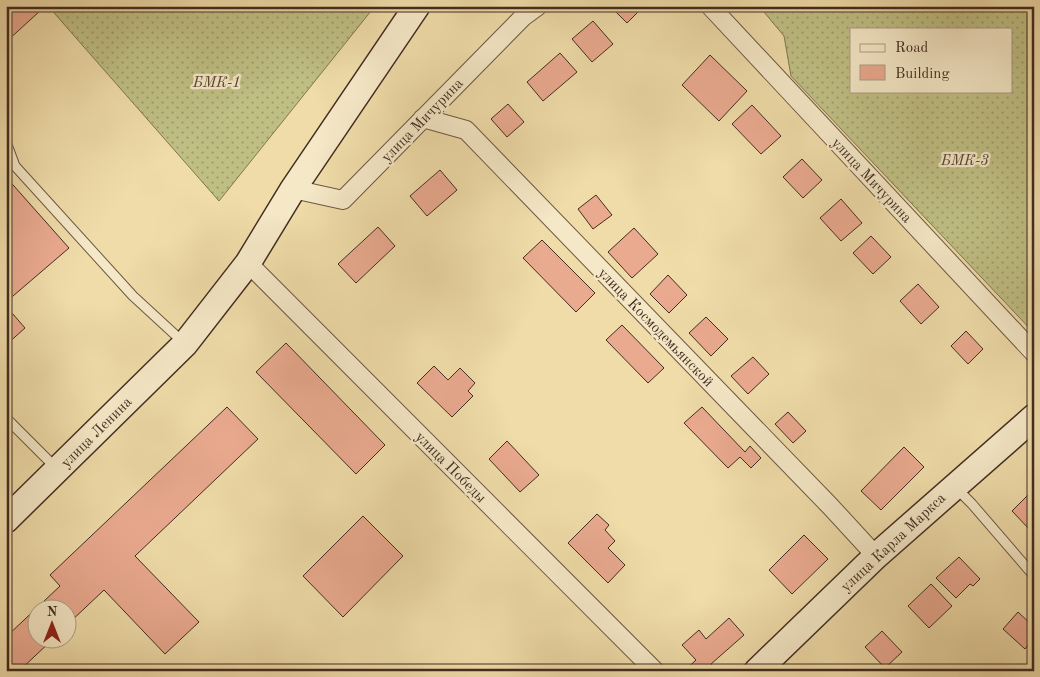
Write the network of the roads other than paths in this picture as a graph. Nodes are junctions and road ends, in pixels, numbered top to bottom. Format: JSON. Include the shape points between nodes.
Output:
{"nodes":[{"id":1,"x":417,"y":6,"type":"edge"},
{"id":2,"x":538,"y":6,"type":"edge"},
{"id":3,"x":710,"y":6,"type":"edge"},
{"id":4,"x":424,"y":118,"type":"junction"},
{"id":5,"x":6,"y":142,"type":"edge"},
{"id":6,"x":293,"y":189,"type":"junction"},
{"id":7,"x":248,"y":263,"type":"junction"},
{"id":8,"x":185,"y":344,"type":"junction"},
{"id":9,"x":1034,"y":353,"type":"edge"},
{"id":10,"x":1034,"y":417,"type":"edge"},
{"id":11,"x":6,"y":418,"type":"edge"},
{"id":12,"x":57,"y":470,"type":"junction"},
{"id":13,"x":954,"y":486,"type":"junction"},
{"id":14,"x":6,"y":520,"type":"edge"},
{"id":15,"x":876,"y":556,"type":"junction"},
{"id":16,"x":1034,"y":576,"type":"edge"},
{"id":17,"x":655,"y":671,"type":"edge"},
{"id":18,"x":756,"y":671,"type":"edge"}],
"edges":[{"from":1,"to":6,"type":"main road","name":"улица Ленина"},
{"from":2,"to":4,"type":"street","name":"улица Мичурина","via":[[523,17]]},
{"from":3,"to":9,"type":"street","name":"улица Мичурина"},
{"from":4,"to":6,"type":"street","name":"улица Мичурина","via":[[343,200]]},
{"from":4,"to":15,"type":"street","name":"улица Космодемьянской","via":[[466,130]]},
{"from":5,"to":8,"type":"lane","via":[[15,166],[133,296]]},
{"from":6,"to":7,"type":"main road","name":"улица Ленина"},
{"from":7,"to":8,"type":"main road","name":"улица Ленина"},
{"from":7,"to":17,"type":"street","name":"улица Победы"},
{"from":8,"to":12,"type":"main road","name":"улица Ленина"},
{"from":10,"to":13,"type":"main road","name":"улица Карла Маркса"},
{"from":11,"to":12,"type":"lane"},
{"from":12,"to":14,"type":"main road","name":"улица Ленина"},
{"from":13,"to":15,"type":"main road","name":"улица Карла Маркса"},
{"from":13,"to":16,"type":"lane"},
{"from":15,"to":18,"type":"main road","name":"улица Карла Маркса"}]}
